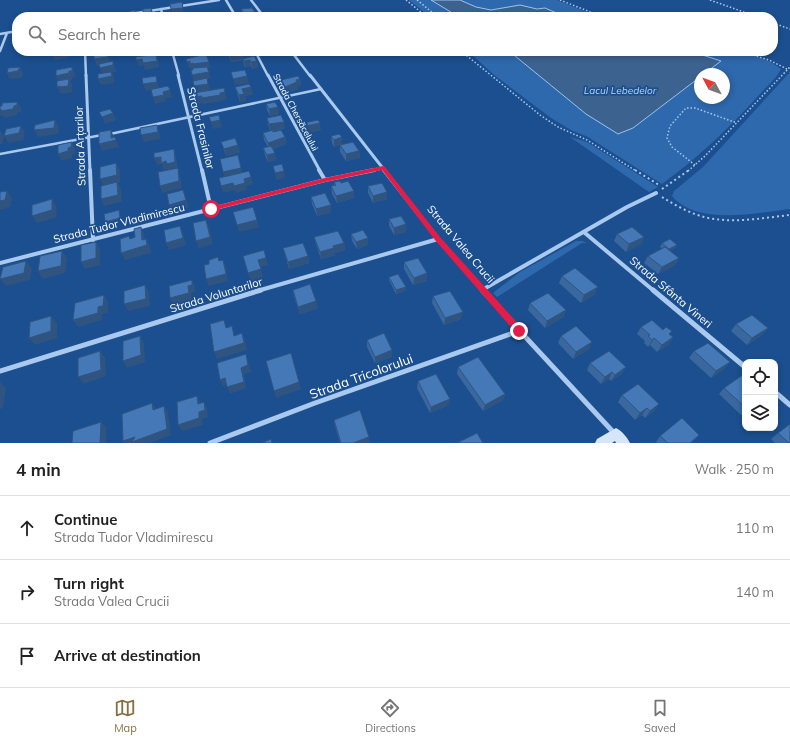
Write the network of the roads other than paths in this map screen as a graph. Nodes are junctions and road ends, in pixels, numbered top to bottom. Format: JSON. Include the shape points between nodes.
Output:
{"nodes":[{"id":1,"x":219,"y":0,"type":"edge"},
{"id":2,"x":226,"y":0,"type":"edge"},
{"id":3,"x":251,"y":0,"type":"edge"},
{"id":4,"x":161,"y":9,"type":"junction"},
{"id":5,"x":142,"y":12,"type":"edge"},
{"id":6,"x":162,"y":12,"type":"edge"},
{"id":7,"x":233,"y":12,"type":"edge"},
{"id":8,"x":260,"y":12,"type":"edge"},
{"id":9,"x":12,"y":32,"type":"edge"},
{"id":10,"x":7,"y":33,"type":"junction"},
{"id":11,"x":0,"y":34,"type":"edge"},
{"id":12,"x":0,"y":52,"type":"edge"},
{"id":13,"x":84,"y":56,"type":"edge"},
{"id":14,"x":173,"y":56,"type":"edge"},
{"id":15,"x":258,"y":56,"type":"edge"},
{"id":16,"x":295,"y":56,"type":"edge"},
{"id":17,"x":321,"y":89,"type":"junction"},
{"id":18,"x":281,"y":98,"type":"junction"},
{"id":19,"x":190,"y":117,"type":"junction"},
{"id":20,"x":88,"y":138,"type":"junction"},
{"id":21,"x":0,"y":154,"type":"edge"},
{"id":22,"x":383,"y":168,"type":"junction"},
{"id":23,"x":325,"y":180,"type":"junction"},
{"id":24,"x":656,"y":193,"type":"road end"},
{"id":25,"x":211,"y":209,"type":"junction"},
{"id":26,"x":585,"y":233,"type":"junction"},
{"id":27,"x":438,"y":239,"type":"junction"},
{"id":28,"x":93,"y":240,"type":"junction"},
{"id":29,"x":0,"y":263,"type":"edge"},
{"id":30,"x":482,"y":290,"type":"junction"},
{"id":31,"x":519,"y":331,"type":"junction"},
{"id":32,"x":742,"y":364,"type":"edge"},
{"id":33,"x":0,"y":371,"type":"edge"},
{"id":34,"x":778,"y":395,"type":"edge"},
{"id":35,"x":790,"y":405,"type":"edge"},
{"id":36,"x":616,"y":434,"type":"junction"},
{"id":37,"x":210,"y":443,"type":"edge"},
{"id":38,"x":601,"y":443,"type":"edge"},
{"id":39,"x":624,"y":443,"type":"edge"}],
"edges":[{"from":1,"to":4,"type":"street"},
{"from":2,"to":7,"type":"street"},
{"from":3,"to":8,"type":"street"},
{"from":4,"to":5,"type":"street"},
{"from":4,"to":6,"type":"street"},
{"from":9,"to":10,"type":"street"},
{"from":10,"to":11,"type":"street"},
{"from":10,"to":12,"type":"street"},
{"from":13,"to":20,"type":"street","name":"Strada Arțarilor"},
{"from":14,"to":19,"type":"street","name":"Strada Frasinilor"},
{"from":15,"to":18,"type":"street","name":"Strada Chersăcelului"},
{"from":16,"to":17,"type":"street","name":"Strada Valea Crucii"},
{"from":17,"to":18,"type":"lane"},
{"from":17,"to":22,"type":"street","name":"Strada Valea Crucii"},
{"from":18,"to":19,"type":"lane"},
{"from":18,"to":23,"type":"street","name":"Strada Chersăcelului"},
{"from":19,"to":20,"type":"lane"},
{"from":19,"to":25,"type":"street","name":"Strada Frasinilor"},
{"from":20,"to":21,"type":"lane"},
{"from":20,"to":28,"type":"street","name":"Strada Arțarilor"},
{"from":22,"to":23,"type":"street","name":"Strada Tudor Vladimirescu"},
{"from":22,"to":27,"type":"street","name":"Strada Valea Crucii"},
{"from":23,"to":25,"type":"street","name":"Strada Tudor Vladimirescu"},
{"from":24,"to":26,"type":"street"},
{"from":25,"to":28,"type":"street","name":"Strada Tudor Vladimirescu"},
{"from":26,"to":30,"type":"street"},
{"from":26,"to":32,"type":"street","name":"Strada Sfânta Vineri"},
{"from":27,"to":30,"type":"street","name":"Strada Valea Crucii"},
{"from":27,"to":33,"type":"street","name":"Strada Voluntarilor","via":[[287,282]]},
{"from":28,"to":29,"type":"street","name":"Strada Tudor Vladimirescu"},
{"from":30,"to":31,"type":"street","name":"Strada Valea Crucii"},
{"from":31,"to":36,"type":"street","name":"Strada Valea Crucii"},
{"from":31,"to":37,"type":"street","name":"Strada Tricolorului"},
{"from":34,"to":35,"type":"street"},
{"from":36,"to":38,"type":"street"},
{"from":36,"to":39,"type":"street","name":"Strada Valea Crucii"}]}
